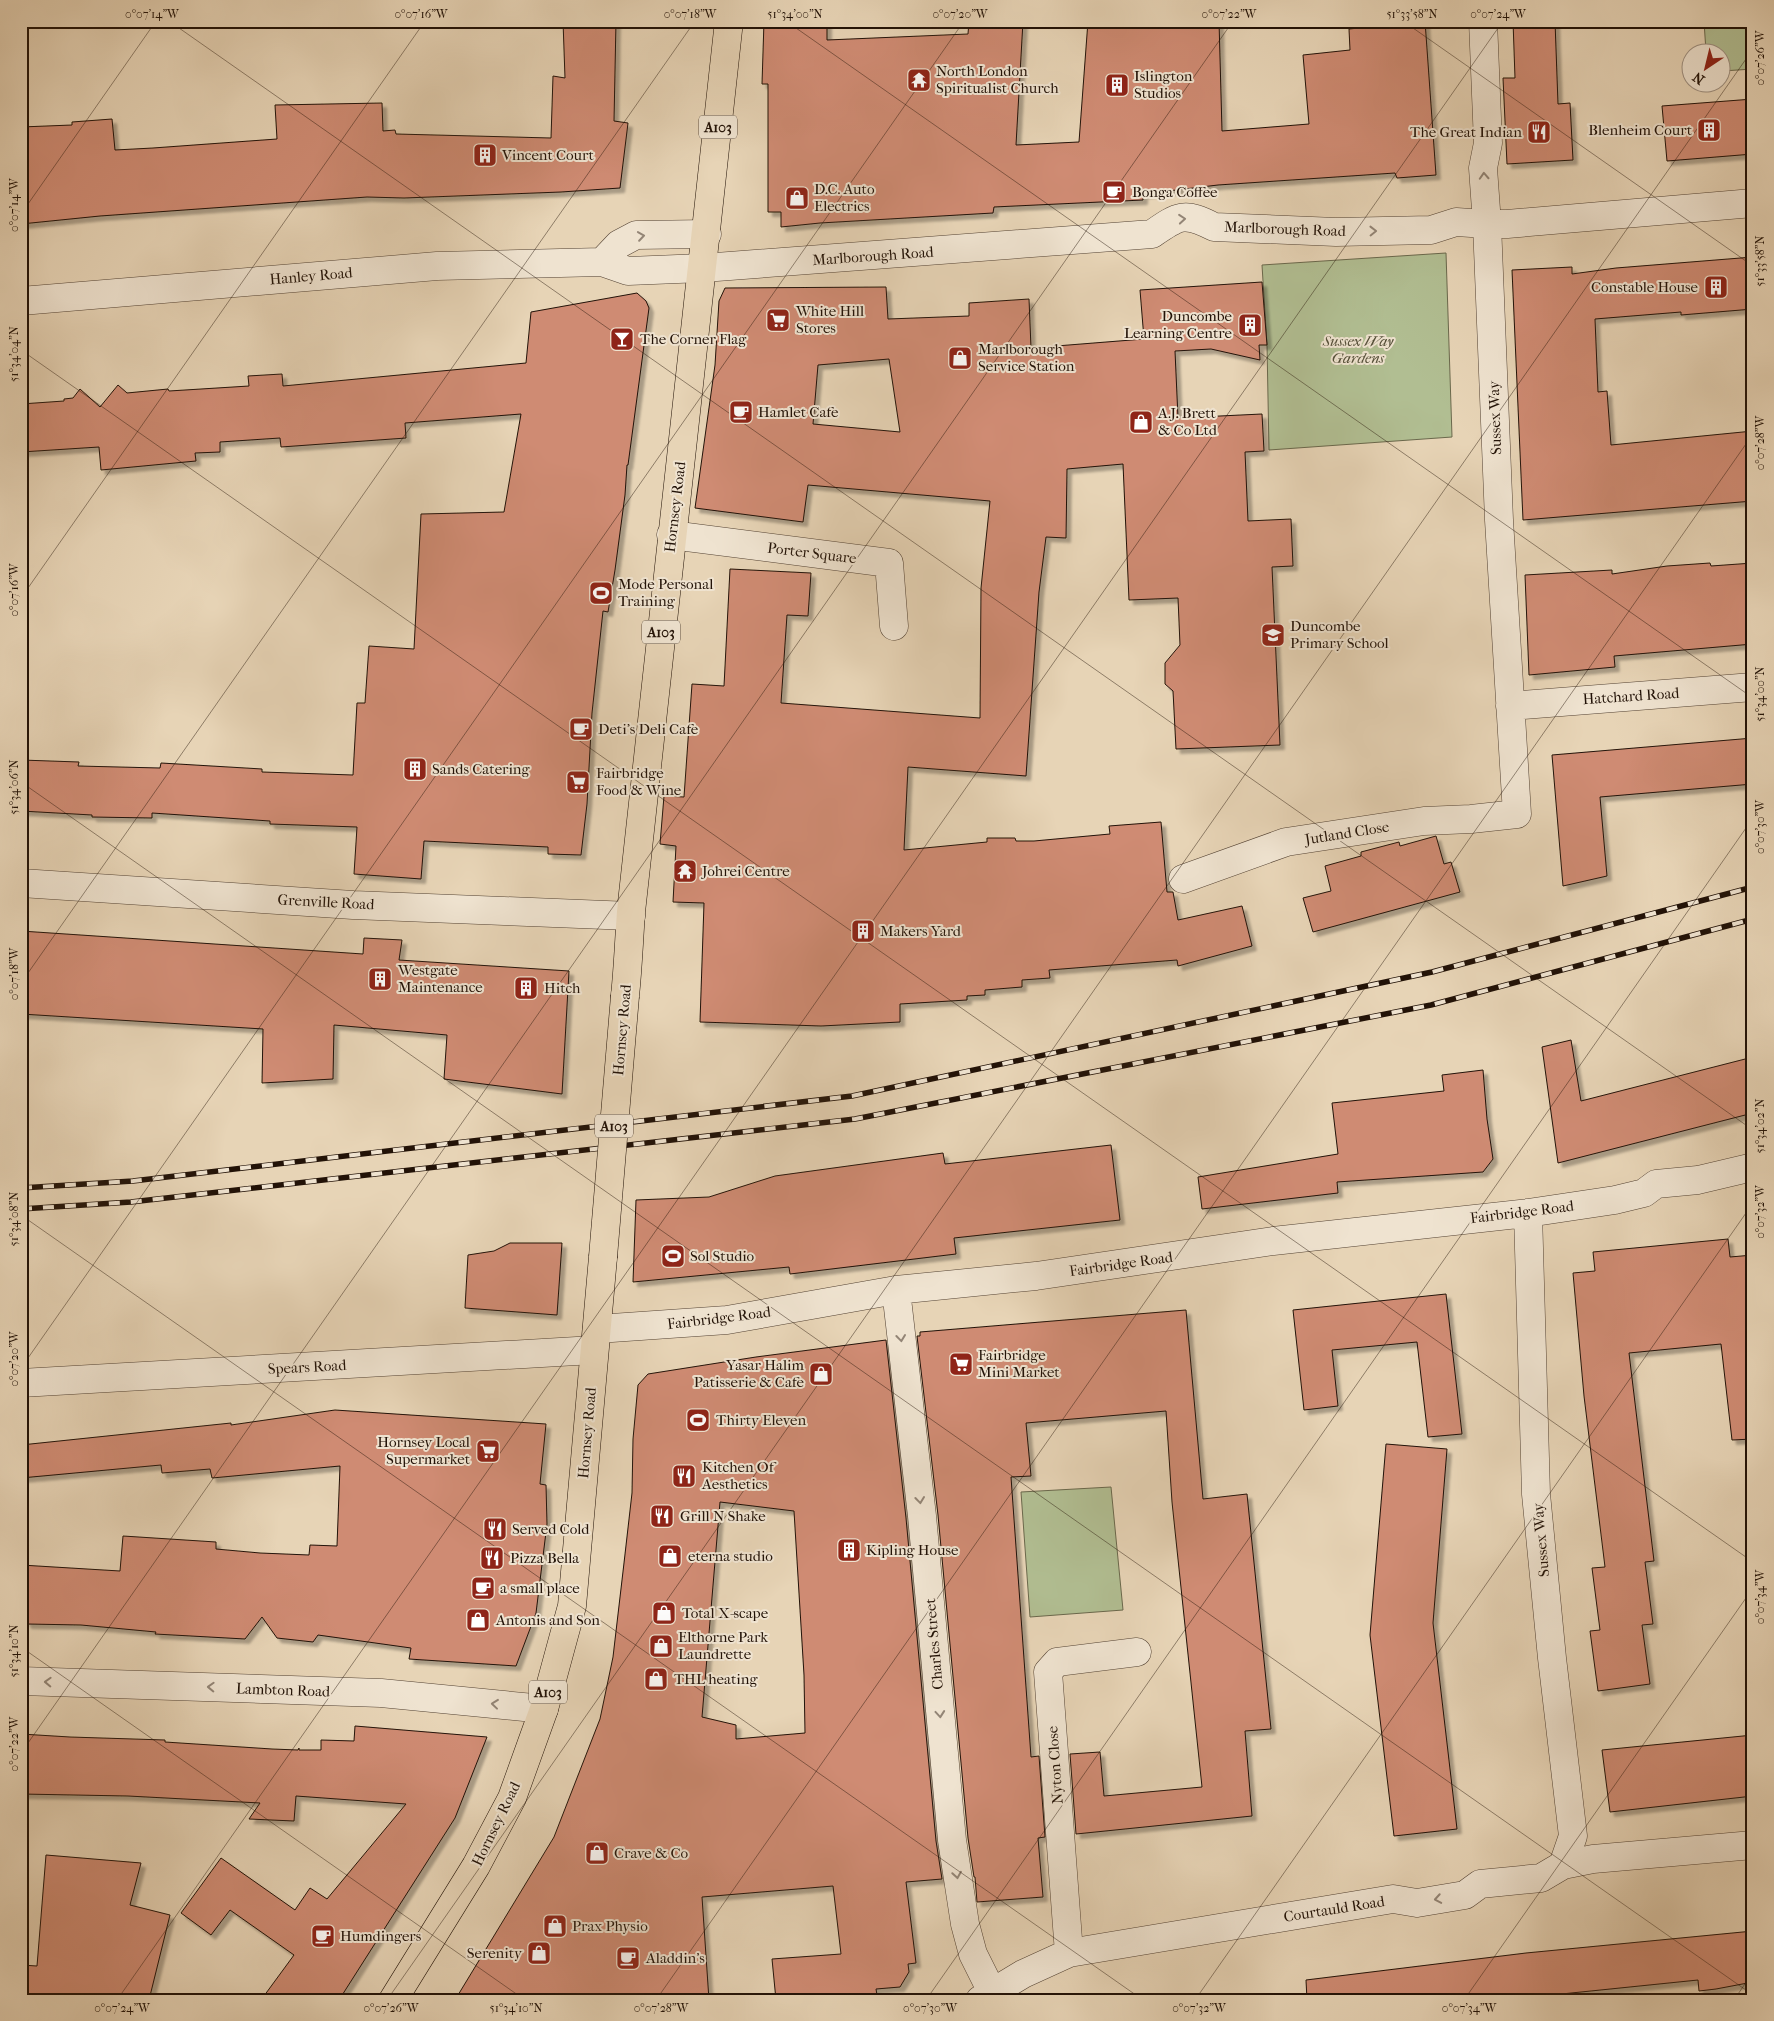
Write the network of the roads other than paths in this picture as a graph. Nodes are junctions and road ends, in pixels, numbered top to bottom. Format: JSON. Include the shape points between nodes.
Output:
{"nodes":[{"id":1,"x":730,"y":21,"type":"edge"},
{"id":2,"x":1483,"y":21,"type":"edge"},
{"id":3,"x":1753,"y":203,"type":"edge"},
{"id":4,"x":1487,"y":224,"type":"junction"},
{"id":5,"x":707,"y":234,"type":"junction"},
{"id":6,"x":602,"y":262,"type":"junction"},
{"id":7,"x":703,"y":268,"type":"junction"},
{"id":8,"x":21,"y":301,"type":"edge"},
{"id":9,"x":671,"y":536,"type":"junction"},
{"id":10,"x":894,"y":626,"type":"dead end"},
{"id":11,"x":1753,"y":688,"type":"edge"},
{"id":12,"x":1510,"y":706,"type":"junction"},
{"id":13,"x":1517,"y":814,"type":"joint"},
{"id":14,"x":1182,"y":879,"type":"dead end"},
{"id":15,"x":21,"y":883,"type":"edge"},
{"id":16,"x":631,"y":916,"type":"junction"},
{"id":17,"x":1753,"y":1168,"type":"edge"},
{"id":18,"x":1528,"y":1213,"type":"junction"},
{"id":19,"x":896,"y":1290,"type":"junction"},
{"id":20,"x":595,"y":1340,"type":"junction"},
{"id":21,"x":21,"y":1383,"type":"edge"},
{"id":22,"x":1137,"y":1652,"type":"dead end"},
{"id":23,"x":21,"y":1681,"type":"edge"},
{"id":24,"x":544,"y":1709,"type":"junction"},
{"id":25,"x":1753,"y":1845,"type":"edge"},
{"id":26,"x":1563,"y":1865,"type":"junction"},
{"id":27,"x":1069,"y":1953,"type":"junction"},
{"id":28,"x":986,"y":1996,"type":"edge"},
{"id":29,"x":393,"y":2000,"type":"edge"}],
"edges":[{"from":1,"to":5,"type":"main road","name":"Hornsey Road","number":"A103"},
{"from":4,"to":2,"type":"street","name":"Sussex Way","one_way":true,"via":[[1483,168],[1488,143]]},
{"from":3,"to":4,"type":"street","name":"Marlborough Road"},
{"from":7,"to":4,"type":"street","name":"Marlborough Road","one_way":true,"via":[[1152,234],[1176,218],[1197,218],[1214,227],[1336,232],[1431,230],[1456,222]]},
{"from":4,"to":12,"type":"street","name":"Sussex Way"},
{"from":6,"to":5,"type":"street","one_way":true,"via":[[619,244],[636,235]]},
{"from":5,"to":7,"type":"main road","name":"Hornsey Road","number":"A103"},
{"from":6,"to":7,"type":"street","name":"Hanley Road","via":[[628,271]]},
{"from":6,"to":8,"type":"street","name":"Hanley Road","via":[[437,266]]},
{"from":7,"to":9,"type":"main road","name":"Hornsey Road","number":"A103"},
{"from":9,"to":10,"type":"street","name":"Porter Square","via":[[889,563]]},
{"from":9,"to":16,"type":"main road","name":"Hornsey Road","number":"A103"},
{"from":11,"to":12,"type":"street","name":"Hatchard Road"},
{"from":12,"to":13,"type":"street","name":"Sussex Way"},
{"from":13,"to":14,"type":"street","name":"Jutland Close","via":[[1424,821],[1286,842]]},
{"from":15,"to":16,"type":"street","name":"Grenville Road","via":[[353,905]]},
{"from":16,"to":20,"type":"main road","name":"Hornsey Road","number":"A103","bridge":true},
{"from":17,"to":18,"type":"street","name":"Fairbridge Road","via":[[1698,1180],[1656,1184],[1644,1193],[1615,1200]]},
{"from":18,"to":19,"type":"street","name":"Fairbridge Road","via":[[1273,1241],[1036,1276]]},
{"from":18,"to":26,"type":"street","name":"Sussex Way","via":[[1536,1494],[1573,1836]]},
{"from":19,"to":20,"type":"street","name":"Fairbridge Road"},
{"from":19,"to":28,"type":"street","name":"Charles Street","one_way":true,"via":[[922,1516],[952,1840],[965,1924]]},
{"from":20,"to":21,"type":"street","name":"Spears Road"},
{"from":20,"to":24,"type":"main road","name":"Hornsey Road","number":"A103","via":[[572,1606]]},
{"from":22,"to":27,"type":"street","name":"Nyton Close","via":[[1056,1662],[1048,1672]]},
{"from":24,"to":23,"type":"street","name":"Lambton Road","one_way":true,"via":[[381,1693]]},
{"from":24,"to":29,"type":"main road","name":"Hornsey Road","number":"A103","via":[[512,1798],[476,1866]]},
{"from":25,"to":26,"type":"street","name":"Courtauld Road","via":[[1593,1859]]},
{"from":26,"to":27,"type":"street","name":"Courtauld Road","one_way":true,"via":[[1541,1878],[1480,1884],[1465,1895],[1417,1903],[1394,1899]]},
{"from":27,"to":28,"type":"street","name":"Courtauld Road","via":[[1023,1974]]}]}
